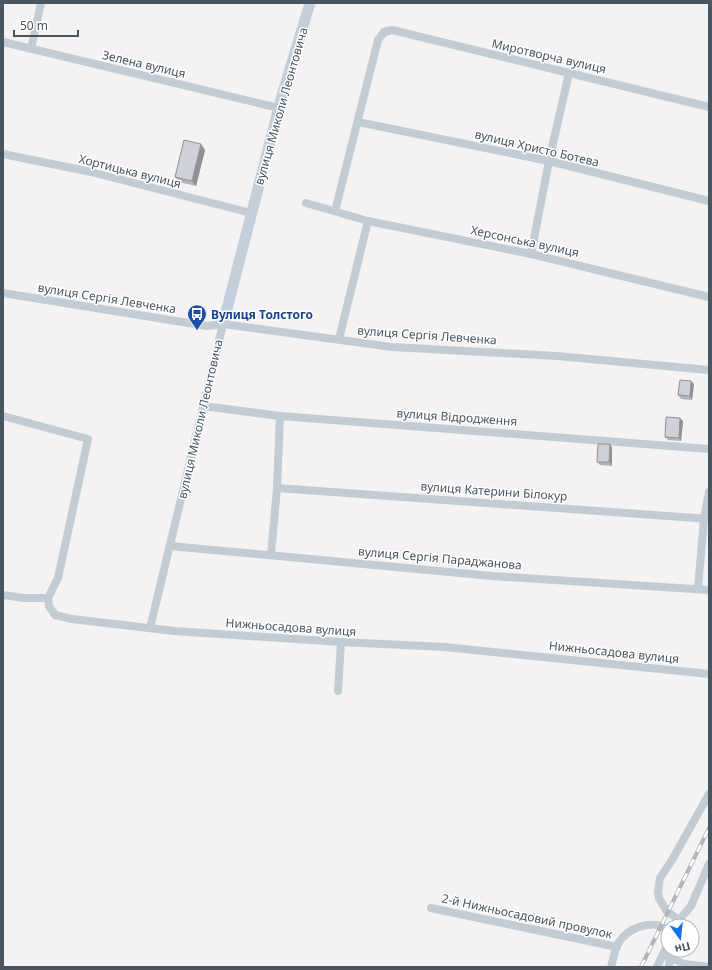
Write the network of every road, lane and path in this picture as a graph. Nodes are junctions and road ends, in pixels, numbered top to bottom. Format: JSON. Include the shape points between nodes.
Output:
{"nodes":[{"id":1,"x":41,"y":3,"type":"edge"},
{"id":2,"x":310,"y":3,"type":"edge"},
{"id":3,"x":3,"y":42,"type":"edge"},
{"id":4,"x":31,"y":49,"type":"junction"},
{"id":5,"x":569,"y":73,"type":"junction"},
{"id":6,"x":709,"y":107,"type":"edge"},
{"id":7,"x":279,"y":108,"type":"junction"},
{"id":8,"x":358,"y":122,"type":"junction"},
{"id":9,"x":3,"y":154,"type":"edge"},
{"id":10,"x":549,"y":161,"type":"junction"},
{"id":11,"x":709,"y":201,"type":"edge"},
{"id":12,"x":306,"y":203,"type":"dead end"},
{"id":13,"x":335,"y":211,"type":"junction"},
{"id":14,"x":251,"y":213,"type":"junction"},
{"id":15,"x":368,"y":221,"type":"junction"},
{"id":16,"x":531,"y":254,"type":"junction"},
{"id":17,"x":3,"y":293,"type":"edge"},
{"id":18,"x":709,"y":297,"type":"edge"},
{"id":19,"x":222,"y":324,"type":"junction"},
{"id":20,"x":339,"y":340,"type":"junction"},
{"id":21,"x":709,"y":370,"type":"edge"},
{"id":22,"x":203,"y":406,"type":"junction"},
{"id":23,"x":3,"y":416,"type":"edge"},
{"id":24,"x":280,"y":416,"type":"junction"},
{"id":25,"x":709,"y":449,"type":"edge"},
{"id":26,"x":277,"y":488,"type":"junction"},
{"id":27,"x":709,"y":492,"type":"edge"},
{"id":28,"x":707,"y":519,"type":"edge"},
{"id":29,"x":170,"y":546,"type":"junction"},
{"id":30,"x":271,"y":555,"type":"junction"},
{"id":31,"x":698,"y":589,"type":"junction"},
{"id":32,"x":709,"y":590,"type":"edge"},
{"id":33,"x":3,"y":595,"type":"edge"},
{"id":34,"x":48,"y":598,"type":"junction"},
{"id":35,"x":150,"y":628,"type":"junction"},
{"id":36,"x":341,"y":642,"type":"junction"},
{"id":37,"x":709,"y":674,"type":"edge"},
{"id":38,"x":338,"y":691,"type":"dead end"},
{"id":39,"x":709,"y":794,"type":"edge"},
{"id":40,"x":709,"y":864,"type":"edge"},
{"id":41,"x":431,"y":908,"type":"dead end"},
{"id":42,"x":673,"y":918,"type":"edge"},
{"id":43,"x":682,"y":918,"type":"edge"},
{"id":44,"x":660,"y":926,"type":"edge"},
{"id":45,"x":617,"y":947,"type":"junction"},
{"id":46,"x":676,"y":958,"type":"edge"},
{"id":47,"x":611,"y":967,"type":"edge"},
{"id":48,"x":709,"y":967,"type":"edge"}],
"edges":[{"from":1,"to":4,"type":"street"},
{"from":2,"to":7,"type":"street","name":"вулиця Миколи Леонтовича"},
{"from":3,"to":4,"type":"street","name":"Зелена вулиця"},
{"from":4,"to":7,"type":"street","name":"Зелена вулиця"},
{"from":5,"to":6,"type":"street","name":"Миротворча вулиця"},
{"from":5,"to":8,"type":"street","name":"Миротворча вулиця","via":[[392,30],[384,32],[378,40]]},
{"from":5,"to":10,"type":"street"},
{"from":7,"to":14,"type":"street","name":"вулиця Миколи Леонтовича"},
{"from":8,"to":10,"type":"street","name":"вулиця Христо Ботева"},
{"from":8,"to":13,"type":"street"},
{"from":9,"to":14,"type":"street","name":"Хортицька вулиця","via":[[98,174]]},
{"from":10,"to":11,"type":"street","name":"вулиця Христо Ботева"},
{"from":10,"to":16,"type":"street"},
{"from":12,"to":13,"type":"street","name":"Херсонська вулиця"},
{"from":13,"to":15,"type":"street","name":"Херсонська вулиця"},
{"from":14,"to":19,"type":"street","name":"вулиця Миколи Леонтовича"},
{"from":15,"to":16,"type":"street","name":"Херсонська вулиця"},
{"from":15,"to":20,"type":"street"},
{"from":16,"to":18,"type":"street","name":"Херсонська вулиця"},
{"from":17,"to":19,"type":"street","name":"вулиця Сергія Левченка","via":[[207,326]]},
{"from":19,"to":20,"type":"street","name":"вулиця Сергія Левченка"},
{"from":19,"to":22,"type":"street","name":"вулиця Миколи Леонтовича"},
{"from":20,"to":21,"type":"street","name":"вулиця Сергія Левченка","via":[[392,347],[557,356]]},
{"from":22,"to":24,"type":"street","name":"вулиця Відродження"},
{"from":22,"to":29,"type":"street","name":"вулиця Миколи Леонтовича"},
{"from":23,"to":34,"type":"street","via":[[88,439],[58,578]]},
{"from":24,"to":25,"type":"street","name":"вулиця Відродження"},
{"from":24,"to":26,"type":"street"},
{"from":26,"to":28,"type":"street","name":"вулиця Катерини Білокур"},
{"from":26,"to":30,"type":"street"},
{"from":27,"to":28,"type":"street"},
{"from":28,"to":31,"type":"street"},
{"from":29,"to":30,"type":"street","name":"вулиця Сергія Параджанова"},
{"from":29,"to":35,"type":"street","name":"вулиця Миколи Леонтовича"},
{"from":30,"to":31,"type":"street","name":"вулиця Сергія Параджанова","via":[[492,576]]},
{"from":31,"to":32,"type":"street","name":"вулиця Сергія Параджанова"},
{"from":33,"to":34,"type":"street"},
{"from":34,"to":35,"type":"street","name":"Нижньосадова вулиця","via":[[49,606],[60,616]]},
{"from":35,"to":36,"type":"street","name":"Нижньосадова вулиця"},
{"from":36,"to":37,"type":"street","name":"Нижньосадова вулиця","via":[[445,647]]},
{"from":36,"to":38,"type":"street"},
{"from":39,"to":42,"type":"street","via":[[660,878],[659,898]]},
{"from":40,"to":43,"type":"street","via":[[691,906]]},
{"from":41,"to":45,"type":"street","name":"2-й Нижньосадовий провулок"},
{"from":44,"to":45,"type":"street","via":[[644,924],[637,927],[622,939]]},
{"from":45,"to":47,"type":"street"},
{"from":46,"to":48,"type":"street","via":[[684,964]]}]}
